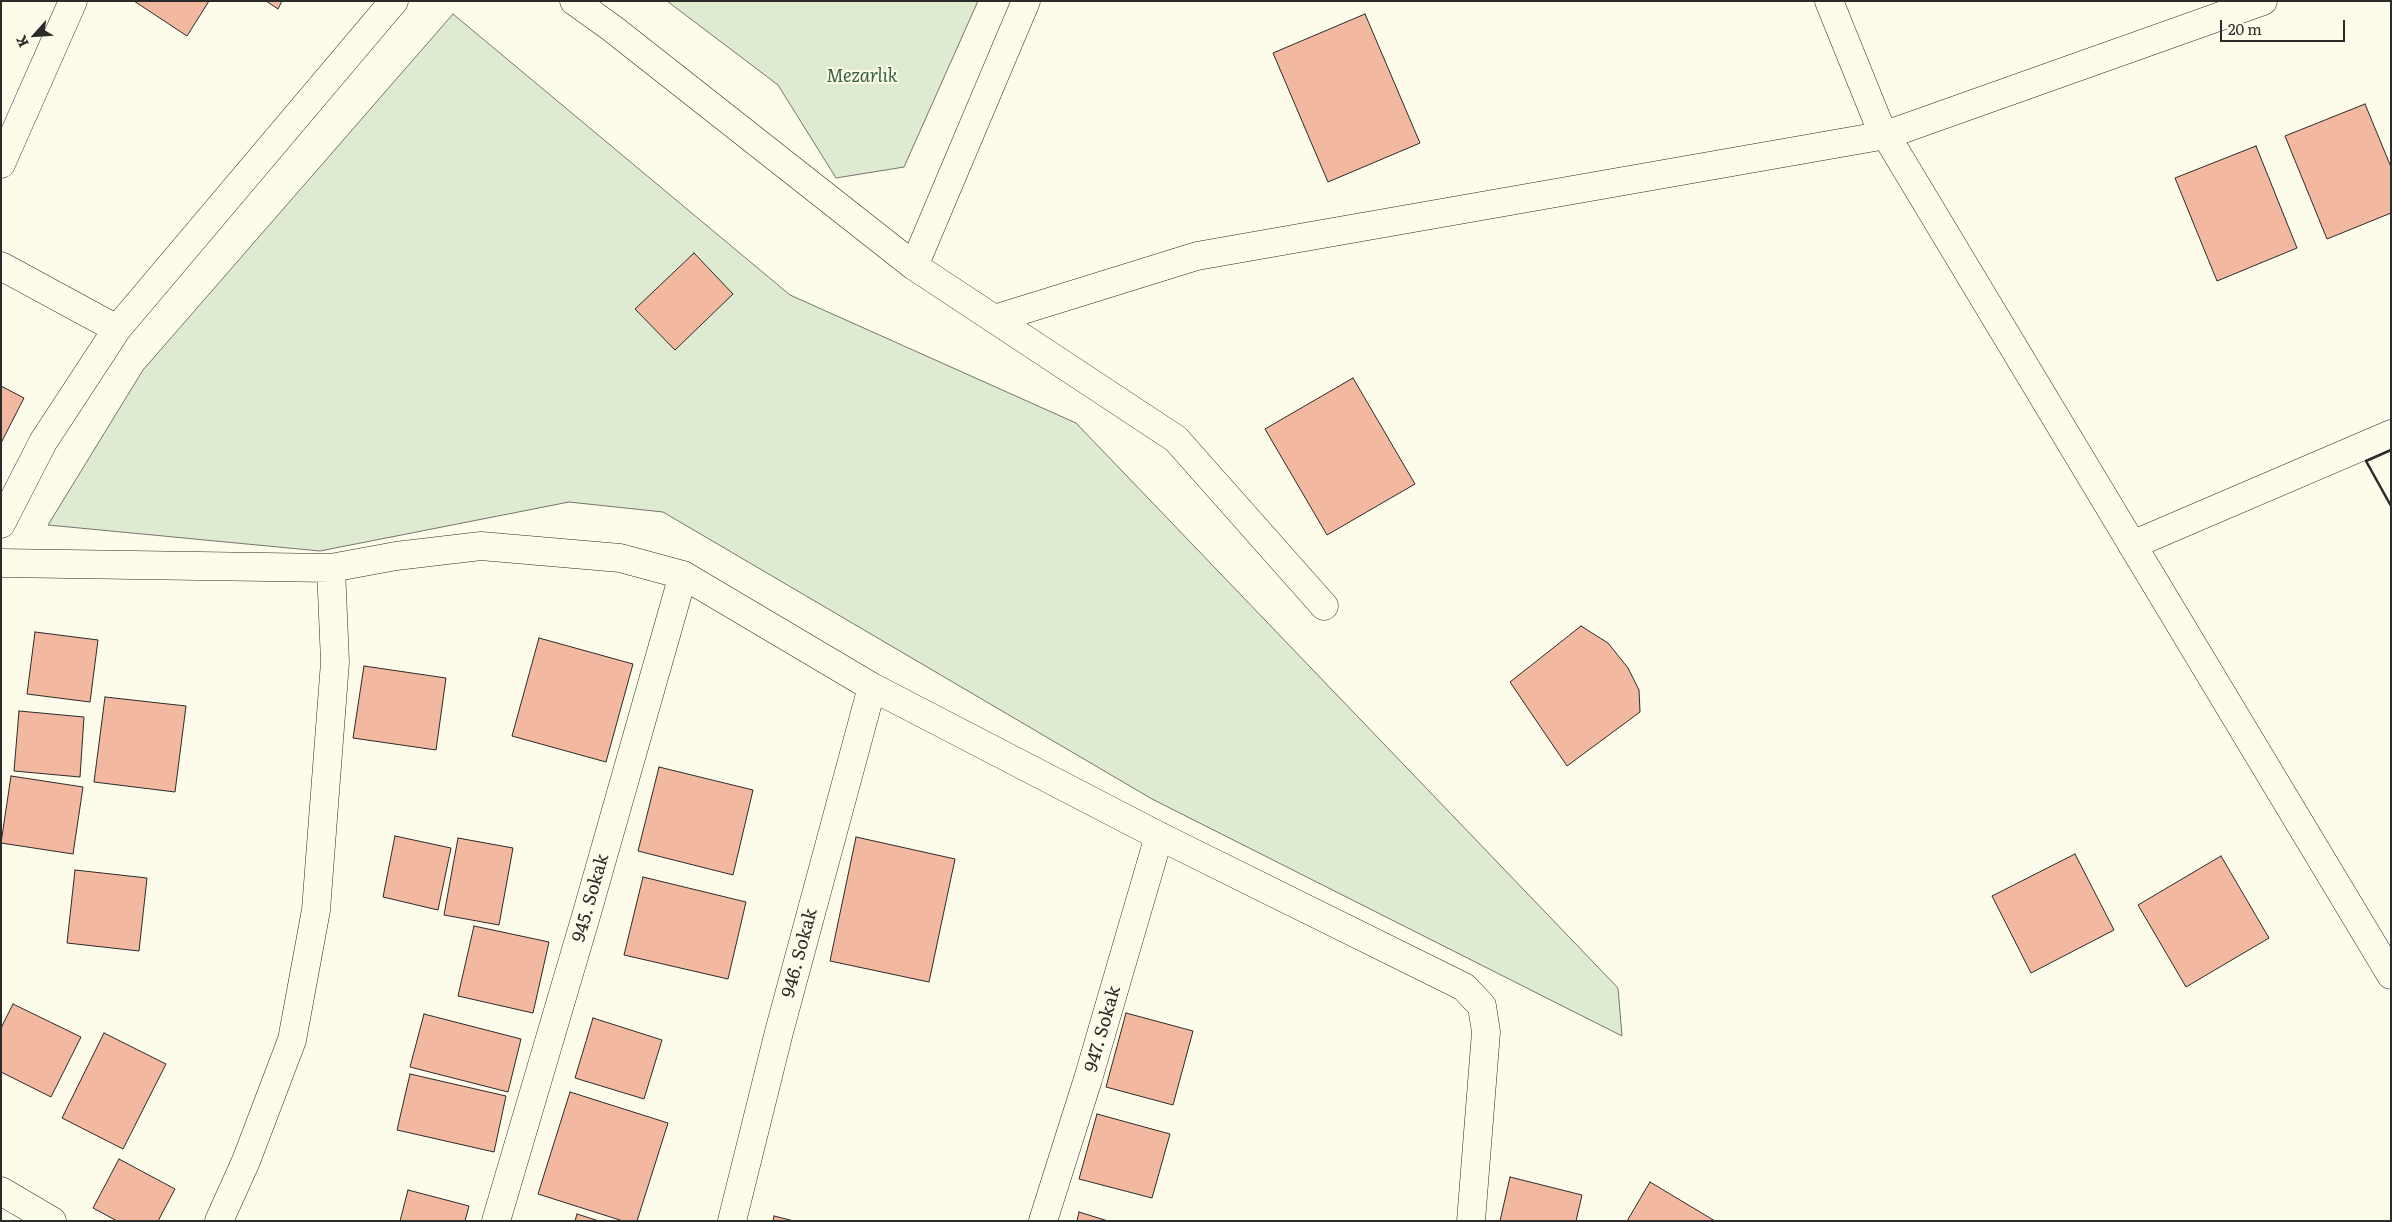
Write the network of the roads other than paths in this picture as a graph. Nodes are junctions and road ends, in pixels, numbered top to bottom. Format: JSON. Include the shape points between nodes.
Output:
{"nodes":[{"id":1,"x":73,"y":1,"type":"edge"},
{"id":2,"x":394,"y":1,"type":"edge"},
{"id":3,"x":574,"y":1,"type":"edge"},
{"id":4,"x":1026,"y":1,"type":"edge"},
{"id":5,"x":1828,"y":1,"type":"edge"},
{"id":6,"x":2263,"y":1,"type":"edge"},
{"id":7,"x":1886,"y":135,"type":"junction"},
{"id":8,"x":1,"y":164,"type":"edge"},
{"id":9,"x":1,"y":266,"type":"edge"},
{"id":10,"x":914,"y":266,"type":"junction"},
{"id":11,"x":994,"y":319,"type":"junction"},
{"id":12,"x":117,"y":328,"type":"junction"},
{"id":13,"x":2391,"y":434,"type":"edge"},
{"id":14,"x":1,"y":524,"type":"edge"},
{"id":15,"x":2132,"y":545,"type":"junction"},
{"id":16,"x":1,"y":563,"type":"edge"},
{"id":17,"x":331,"y":568,"type":"junction"},
{"id":18,"x":683,"y":575,"type":"junction"},
{"id":19,"x":1324,"y":606,"type":"dead end"},
{"id":20,"x":872,"y":687,"type":"junction"},
{"id":21,"x":1159,"y":836,"type":"junction"},
{"id":22,"x":2391,"y":975,"type":"edge"},
{"id":23,"x":1,"y":1190,"type":"edge"},
{"id":24,"x":52,"y":1221,"type":"edge"},
{"id":25,"x":218,"y":1221,"type":"edge"},
{"id":26,"x":496,"y":1221,"type":"edge"},
{"id":27,"x":732,"y":1221,"type":"edge"},
{"id":28,"x":1043,"y":1221,"type":"edge"},
{"id":29,"x":1471,"y":1221,"type":"edge"}],
"edges":[{"from":1,"to":8,"type":"street"},
{"from":2,"to":12,"type":"street"},
{"from":3,"to":10,"type":"street"},
{"from":4,"to":10,"type":"street"},
{"from":5,"to":7,"type":"street"},
{"from":6,"to":7,"type":"street"},
{"from":7,"to":11,"type":"street","via":[[1197,256]]},
{"from":7,"to":15,"type":"street"},
{"from":9,"to":12,"type":"street"},
{"from":10,"to":11,"type":"street"},
{"from":11,"to":19,"type":"street","via":[[1176,439]]},
{"from":12,"to":14,"type":"street","via":[[43,442]]},
{"from":13,"to":15,"type":"street"},
{"from":15,"to":22,"type":"street"},
{"from":16,"to":17,"type":"street"},
{"from":17,"to":18,"type":"street","via":[[481,546],[620,558]]},
{"from":17,"to":25,"type":"street","via":[[335,662],[316,910],[292,1040],[246,1161]]},
{"from":18,"to":20,"type":"street"},
{"from":18,"to":26,"type":"street","name":"945. Sokak"},
{"from":20,"to":21,"type":"street"},
{"from":20,"to":27,"type":"street","name":"946. Sokak"},
{"from":21,"to":28,"type":"street","name":"947. Sokak"},
{"from":21,"to":29,"type":"street","via":[[1464,987],[1482,1006],[1486,1032]]},
{"from":23,"to":24,"type":"street"}]}
